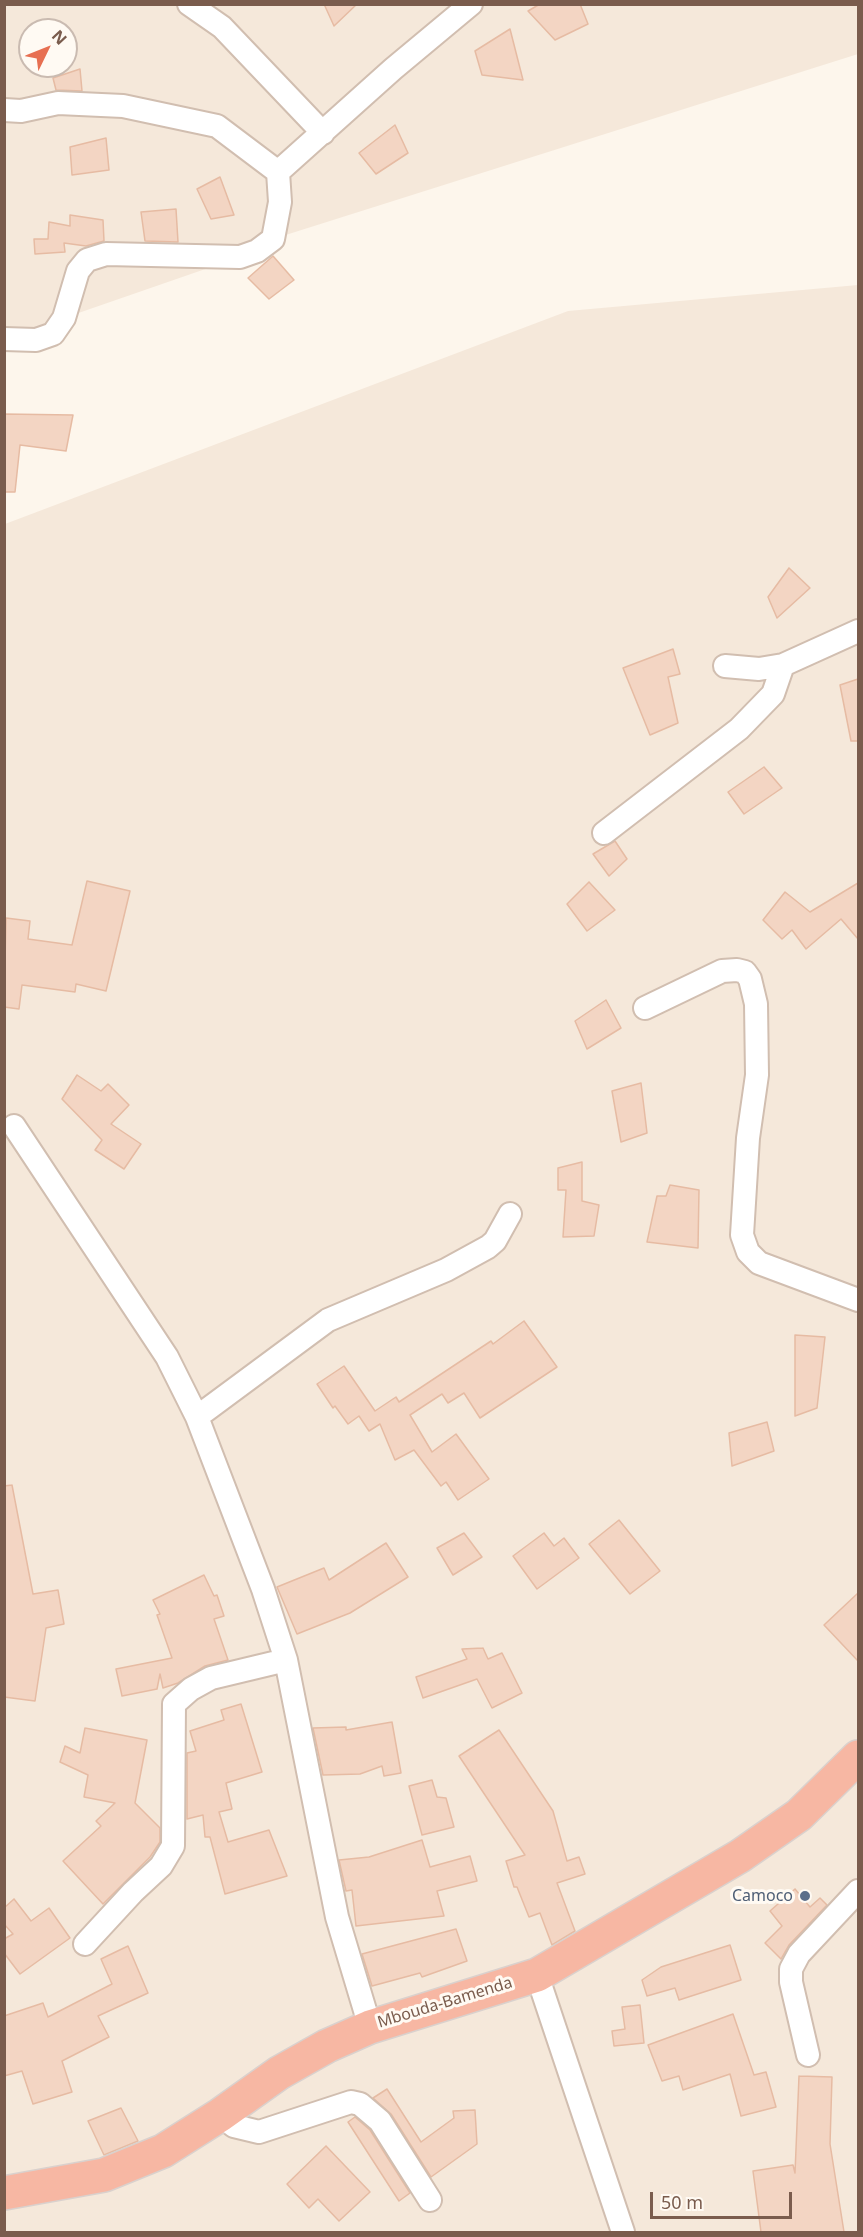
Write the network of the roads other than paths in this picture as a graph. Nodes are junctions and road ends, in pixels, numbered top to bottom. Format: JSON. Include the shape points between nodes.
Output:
{"nodes":[{"id":1,"x":189,"y":4,"type":"edge"},
{"id":2,"x":471,"y":4,"type":"edge"},
{"id":3,"x":4,"y":110,"type":"edge"},
{"id":4,"x":323,"y":133,"type":"junction"},
{"id":5,"x":278,"y":172,"type":"junction"},
{"id":6,"x":4,"y":339,"type":"edge"},
{"id":7,"x":858,"y":631,"type":"edge"},
{"id":8,"x":783,"y":665,"type":"junction"},
{"id":9,"x":725,"y":666,"type":"dead end"},
{"id":10,"x":604,"y":832,"type":"dead end"},
{"id":11,"x":645,"y":1008,"type":"dead end"},
{"id":12,"x":14,"y":1126,"type":"dead end"},
{"id":13,"x":510,"y":1215,"type":"dead end"},
{"id":14,"x":858,"y":1300,"type":"edge"},
{"id":15,"x":197,"y":1417,"type":"junction"},
{"id":16,"x":286,"y":1660,"type":"junction"},
{"id":17,"x":858,"y":1760,"type":"edge"},
{"id":18,"x":858,"y":1893,"type":"edge"},
{"id":19,"x":85,"y":1944,"type":"dead end"},
{"id":20,"x":537,"y":1975,"type":"junction"},
{"id":21,"x":370,"y":2027,"type":"junction"},
{"id":22,"x":808,"y":2055,"type":"dead end"},
{"id":23,"x":220,"y":2115,"type":"junction"},
{"id":24,"x":4,"y":2193,"type":"edge"},
{"id":25,"x":430,"y":2200,"type":"dead end"},
{"id":26,"x":623,"y":2232,"type":"edge"}],
"edges":[{"from":1,"to":4,"type":"street","via":[[222,27]]},
{"from":2,"to":4,"type":"street"},
{"from":3,"to":5,"type":"street","via":[[58,104],[123,106],[217,126]]},
{"from":4,"to":5,"type":"street"},
{"from":5,"to":6,"type":"street","via":[[280,202],[273,239],[257,251],[240,258],[106,254],[87,260],[78,271],[64,318],[53,334],[36,340]]},
{"from":7,"to":8,"type":"street"},
{"from":8,"to":9,"type":"street","via":[[759,669]]},
{"from":8,"to":10,"type":"street","via":[[773,694],[739,729]]},
{"from":11,"to":14,"type":"street","via":[[722,971],[745,972],[750,978],[756,1004],[757,1075],[748,1138],[742,1235],[748,1252],[759,1263]]},
{"from":12,"to":15,"type":"street","via":[[166,1357]]},
{"from":13,"to":15,"type":"street","via":[[488,1247],[446,1270],[328,1320]]},
{"from":15,"to":16,"type":"street"},
{"from":16,"to":19,"type":"street","via":[[211,1678],[174,1704],[173,1845],[161,1866]]},
{"from":16,"to":21,"type":"street","via":[[337,1917]]},
{"from":17,"to":20,"type":"highway","name":"Mbouda-Bamenda","via":[[799,1815],[740,1856]]},
{"from":18,"to":22,"type":"street","via":[[799,1954],[791,1969]]},
{"from":20,"to":21,"type":"highway","name":"Mbouda-Bamenda"},
{"from":20,"to":26,"type":"street"},
{"from":21,"to":23,"type":"highway","name":"Mbouda-Bamenda","via":[[279,2073]]},
{"from":23,"to":24,"type":"highway","name":"Mbouda-Bamenda","via":[[164,2151],[104,2175]]},
{"from":23,"to":25,"type":"street","via":[[234,2126],[259,2132],[351,2102],[360,2104],[380,2121]]}]}
